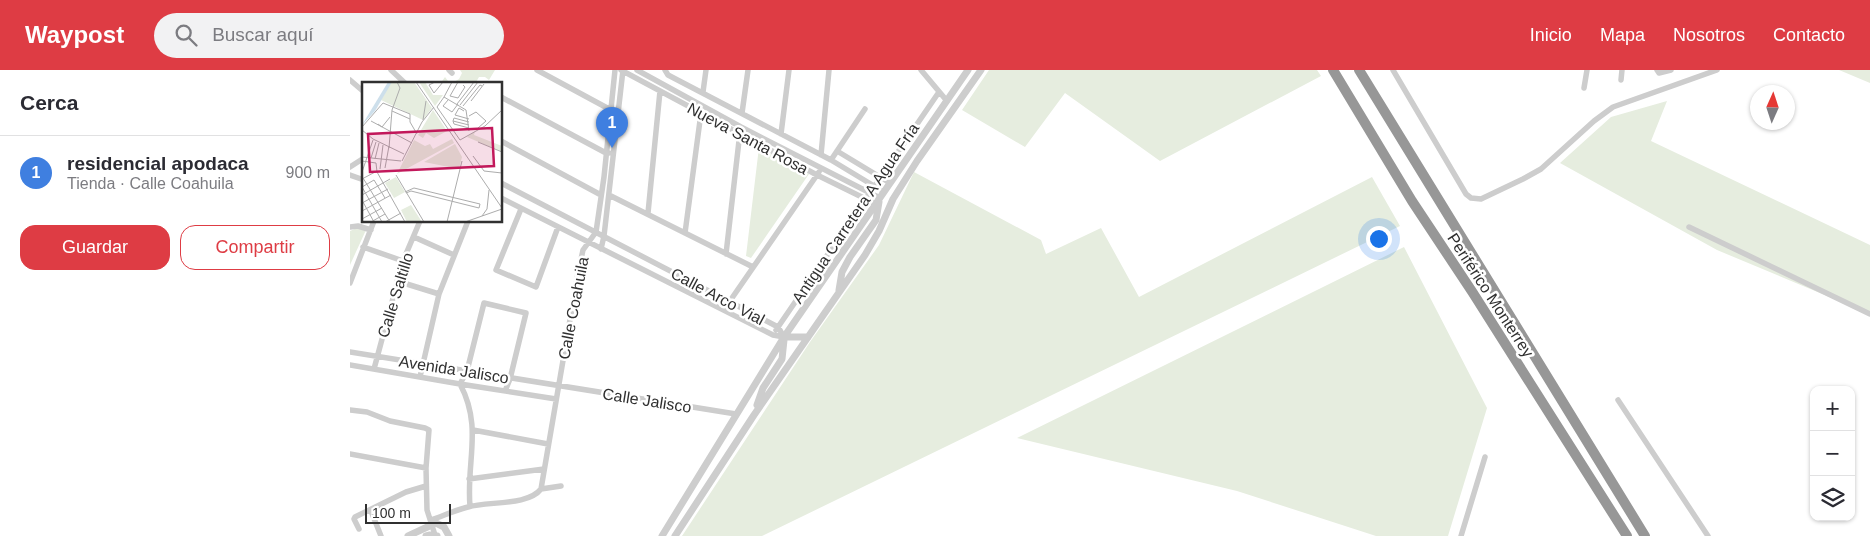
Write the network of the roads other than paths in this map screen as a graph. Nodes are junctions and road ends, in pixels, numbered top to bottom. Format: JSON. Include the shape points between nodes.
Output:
{"nodes":[{"id":1,"x":391,"y":70,"type":"edge"},
{"id":2,"x":537,"y":70,"type":"edge"},
{"id":3,"x":615,"y":70,"type":"edge"},
{"id":4,"x":622,"y":70,"type":"edge"},
{"id":5,"x":637,"y":70,"type":"edge"},
{"id":6,"x":664,"y":70,"type":"edge"},
{"id":7,"x":706,"y":70,"type":"edge"},
{"id":8,"x":748,"y":70,"type":"edge"},
{"id":9,"x":789,"y":70,"type":"edge"},
{"id":10,"x":829,"y":70,"type":"edge"},
{"id":11,"x":921,"y":70,"type":"edge"},
{"id":12,"x":981,"y":70,"type":"edge"},
{"id":13,"x":1333,"y":70,"type":"edge"},
{"id":14,"x":1359,"y":70,"type":"edge"},
{"id":15,"x":1393,"y":70,"type":"edge"},
{"id":16,"x":1587,"y":70,"type":"edge"},
{"id":17,"x":1622,"y":70,"type":"edge"},
{"id":18,"x":1671,"y":70,"type":"edge"},
{"id":19,"x":1717,"y":70,"type":"edge"},
{"id":20,"x":1657,"y":71,"type":"edge"},
{"id":21,"x":967,"y":72,"type":"edge"},
{"id":22,"x":350,"y":80,"type":"edge"},
{"id":23,"x":1621,"y":80,"type":"dead end"},
{"id":24,"x":404,"y":82,"type":"edge"},
{"id":25,"x":1584,"y":88,"type":"dead end"},
{"id":26,"x":362,"y":90,"type":"edge"},
{"id":27,"x":660,"y":91,"type":"junction"},
{"id":28,"x":703,"y":92,"type":"junction"},
{"id":29,"x":938,"y":92,"type":"junction"},
{"id":30,"x":502,"y":98,"type":"edge"},
{"id":31,"x":947,"y":101,"type":"junction"},
{"id":32,"x":865,"y":109,"type":"dead end"},
{"id":33,"x":611,"y":110,"type":"junction"},
{"id":34,"x":742,"y":113,"type":"junction"},
{"id":35,"x":701,"y":114,"type":"junction"},
{"id":36,"x":741,"y":127,"type":"junction"},
{"id":37,"x":740,"y":134,"type":"junction"},
{"id":38,"x":781,"y":134,"type":"junction"},
{"id":39,"x":502,"y":142,"type":"edge"},
{"id":40,"x":837,"y":151,"type":"junction"},
{"id":41,"x":606,"y":153,"type":"junction"},
{"id":42,"x":614,"y":153,"type":"junction"},
{"id":43,"x":820,"y":155,"type":"junction"},
{"id":44,"x":362,"y":159,"type":"edge"},
{"id":45,"x":831,"y":160,"type":"junction"},
{"id":46,"x":350,"y":167,"type":"edge"},
{"id":47,"x":821,"y":168,"type":"junction"},
{"id":48,"x":350,"y":175,"type":"edge"},
{"id":49,"x":817,"y":175,"type":"junction"},
{"id":50,"x":879,"y":178,"type":"junction"},
{"id":51,"x":362,"y":179,"type":"edge"},
{"id":52,"x":890,"y":183,"type":"junction"},
{"id":53,"x":502,"y":184,"type":"edge"},
{"id":54,"x":874,"y":185,"type":"junction"},
{"id":55,"x":601,"y":195,"type":"junction"},
{"id":56,"x":609,"y":195,"type":"junction"},
{"id":57,"x":867,"y":195,"type":"junction"},
{"id":58,"x":880,"y":198,"type":"junction"},
{"id":59,"x":502,"y":199,"type":"edge"},
{"id":60,"x":521,"y":209,"type":"junction"},
{"id":61,"x":648,"y":214,"type":"junction"},
{"id":62,"x":374,"y":222,"type":"edge"},
{"id":63,"x":420,"y":222,"type":"edge"},
{"id":64,"x":468,"y":222,"type":"edge"},
{"id":65,"x":350,"y":227,"type":"edge"},
{"id":66,"x":558,"y":227,"type":"junction"},
{"id":67,"x":1690,"y":227,"type":"dead end"},
{"id":68,"x":371,"y":230,"type":"junction"},
{"id":69,"x":596,"y":232,"type":"junction"},
{"id":70,"x":685,"y":233,"type":"junction"},
{"id":71,"x":604,"y":236,"type":"junction"},
{"id":72,"x":414,"y":237,"type":"junction"},
{"id":73,"x":588,"y":244,"type":"junction"},
{"id":74,"x":363,"y":248,"type":"junction"},
{"id":75,"x":601,"y":249,"type":"junction"},
{"id":76,"x":726,"y":254,"type":"junction"},
{"id":77,"x":454,"y":255,"type":"junction"},
{"id":78,"x":403,"y":261,"type":"junction"},
{"id":79,"x":752,"y":267,"type":"junction"},
{"id":80,"x":397,"y":281,"type":"junction"},
{"id":81,"x":350,"y":283,"type":"edge"},
{"id":82,"x":838,"y":293,"type":"junction"},
{"id":83,"x":439,"y":294,"type":"junction"},
{"id":84,"x":730,"y":300,"type":"junction"},
{"id":85,"x":724,"y":310,"type":"junction"},
{"id":86,"x":1870,"y":314,"type":"edge"},
{"id":87,"x":778,"y":327,"type":"junction"},
{"id":88,"x":773,"y":335,"type":"junction"},
{"id":89,"x":808,"y":337,"type":"junction"},
{"id":90,"x":784,"y":338,"type":"junction"},
{"id":91,"x":350,"y":352,"type":"edge"},
{"id":92,"x":377,"y":357,"type":"junction"},
{"id":93,"x":423,"y":364,"type":"junction"},
{"id":94,"x":350,"y":365,"type":"edge"},
{"id":95,"x":374,"y":369,"type":"junction"},
{"id":96,"x":467,"y":371,"type":"junction"},
{"id":97,"x":420,"y":377,"type":"junction"},
{"id":98,"x":510,"y":379,"type":"junction"},
{"id":99,"x":460,"y":384,"type":"junction"},
{"id":100,"x":558,"y":386,"type":"junction"},
{"id":101,"x":505,"y":391,"type":"junction"},
{"id":102,"x":556,"y":399,"type":"junction"},
{"id":103,"x":1618,"y":400,"type":"dead end"},
{"id":104,"x":350,"y":410,"type":"edge"},
{"id":105,"x":736,"y":414,"type":"junction"},
{"id":106,"x":754,"y":415,"type":"junction"},
{"id":107,"x":473,"y":430,"type":"junction"},
{"id":108,"x":548,"y":444,"type":"junction"},
{"id":109,"x":350,"y":454,"type":"edge"},
{"id":110,"x":1485,"y":457,"type":"dead end"},
{"id":111,"x":426,"y":468,"type":"junction"},
{"id":112,"x":544,"y":469,"type":"junction"},
{"id":113,"x":469,"y":479,"type":"junction"},
{"id":114,"x":426,"y":486,"type":"junction"},
{"id":115,"x":561,"y":486,"type":"dead end"},
{"id":116,"x":541,"y":489,"type":"junction"},
{"id":117,"x":470,"y":506,"type":"junction"},
{"id":118,"x":371,"y":511,"type":"junction"},
{"id":119,"x":433,"y":523,"type":"junction"},
{"id":120,"x":359,"y":529,"type":"dead end"},
{"id":121,"x":381,"y":536,"type":"edge"},
{"id":122,"x":408,"y":536,"type":"edge"},
{"id":123,"x":426,"y":536,"type":"edge"},
{"id":124,"x":436,"y":536,"type":"edge"},
{"id":125,"x":449,"y":536,"type":"edge"},
{"id":126,"x":662,"y":536,"type":"edge"},
{"id":127,"x":675,"y":536,"type":"edge"},
{"id":128,"x":1461,"y":536,"type":"edge"},
{"id":129,"x":1627,"y":536,"type":"edge"},
{"id":130,"x":1645,"y":536,"type":"edge"},
{"id":131,"x":1708,"y":536,"type":"edge"}],
"edges":[{"from":1,"to":24,"type":"street"},
{"from":2,"to":33,"type":"street"},
{"from":3,"to":33,"type":"street","name":"Calle Coahuila"},
{"from":4,"to":27,"type":"street","name":"Nueva Santa Rosa"},
{"from":4,"to":42,"type":"street","name":"Calle Coahuila"},
{"from":5,"to":36,"type":"street","name":"Nueva Santa Rosa"},
{"from":6,"to":28,"type":"street"},
{"from":7,"to":28,"type":"street"},
{"from":8,"to":34,"type":"street"},
{"from":9,"to":38,"type":"street"},
{"from":10,"to":43,"type":"street"},
{"from":11,"to":29,"type":"street"},
{"from":12,"to":82,"type":"street","via":[[917,161],[893,199],[865,255]]},
{"from":13,"to":129,"type":"highway","name":"Periférico Monterrey","via":[[1412,200]]},
{"from":14,"to":130,"type":"highway","name":"Periférico Monterrey"},
{"from":15,"to":19,"type":"street","via":[[1466,194],[1476,200],[1541,169],[1613,108]]},
{"from":16,"to":25,"type":"street"},
{"from":17,"to":23,"type":"street"},
{"from":18,"to":20,"type":"street"},
{"from":21,"to":31,"type":"street"},
{"from":22,"to":26,"type":"street"},
{"from":27,"to":35,"type":"street","name":"Nueva Santa Rosa"},
{"from":27,"to":61,"type":"street"},
{"from":28,"to":34,"type":"street"},
{"from":29,"to":31,"type":"street"},
{"from":29,"to":50,"type":"street","name":"Antigua Carretera A Agua Fría"},
{"from":30,"to":41,"type":"street"},
{"from":31,"to":52,"type":"street"},
{"from":32,"to":40,"type":"street"},
{"from":33,"to":41,"type":"street","name":"Calle Coahuila"},
{"from":34,"to":38,"type":"street"},
{"from":35,"to":37,"type":"street","name":"Nueva Santa Rosa"},
{"from":35,"to":70,"type":"street"},
{"from":36,"to":37,"type":"street"},
{"from":36,"to":47,"type":"street","name":"Nueva Santa Rosa"},
{"from":37,"to":49,"type":"street","name":"Nueva Santa Rosa"},
{"from":37,"to":76,"type":"street"},
{"from":38,"to":43,"type":"street"},
{"from":39,"to":55,"type":"street"},
{"from":40,"to":45,"type":"street"},
{"from":40,"to":50,"type":"street"},
{"from":41,"to":42,"type":"street"},
{"from":41,"to":55,"type":"street","name":"Calle Coahuila"},
{"from":42,"to":56,"type":"street","name":"Calle Coahuila"},
{"from":43,"to":45,"type":"street"},
{"from":44,"to":46,"type":"street"},
{"from":45,"to":54,"type":"street"},
{"from":47,"to":49,"type":"street"},
{"from":47,"to":57,"type":"street","name":"Nueva Santa Rosa"},
{"from":48,"to":51,"type":"street"},
{"from":49,"to":57,"type":"street","name":"Nueva Santa Rosa"},
{"from":49,"to":79,"type":"street"},
{"from":50,"to":52,"type":"street"},
{"from":50,"to":54,"type":"street","name":"Antigua Carretera A Agua Fría"},
{"from":52,"to":58,"type":"street"},
{"from":53,"to":69,"type":"street","name":"Calle Arco Vial"},
{"from":54,"to":57,"type":"street","name":"Antigua Carretera A Agua Fría"},
{"from":54,"to":58,"type":"street"},
{"from":55,"to":69,"type":"street","name":"Calle Coahuila"},
{"from":56,"to":61,"type":"street"},
{"from":56,"to":71,"type":"street","name":"Calle Coahuila"},
{"from":57,"to":58,"type":"street","name":"Nueva Santa Rosa"},
{"from":57,"to":87,"type":"street","name":"Antigua Carretera A Agua Fría"},
{"from":58,"to":82,"type":"street","via":[[876,220],[842,272]]},
{"from":58,"to":90,"type":"street"},
{"from":59,"to":60,"type":"street","name":"Calle Arco Vial"},
{"from":60,"to":66,"type":"street","name":"Calle Arco Vial"},
{"from":60,"to":66,"type":"street","via":[[496,270],[536,287]]},
{"from":61,"to":70,"type":"street"},
{"from":62,"to":68,"type":"street"},
{"from":63,"to":72,"type":"street","name":"Calle Saltillo"},
{"from":64,"to":77,"type":"street"},
{"from":65,"to":68,"type":"street"},
{"from":66,"to":73,"type":"street","name":"Calle Arco Vial"},
{"from":67,"to":86,"type":"street"},
{"from":68,"to":74,"type":"street"},
{"from":69,"to":71,"type":"street","name":"Calle Arco Vial"},
{"from":69,"to":73,"type":"street","name":"Calle Coahuila"},
{"from":70,"to":76,"type":"street"},
{"from":71,"to":75,"type":"street","name":"Calle Coahuila"},
{"from":71,"to":84,"type":"street","name":"Calle Arco Vial"},
{"from":72,"to":77,"type":"street"},
{"from":72,"to":78,"type":"street","name":"Calle Saltillo"},
{"from":73,"to":75,"type":"street","name":"Calle Arco Vial"},
{"from":73,"to":100,"type":"street","name":"Calle Coahuila","via":[[580,264]]},
{"from":74,"to":78,"type":"street"},
{"from":74,"to":81,"type":"street"},
{"from":75,"to":85,"type":"street","name":"Calle Arco Vial"},
{"from":76,"to":79,"type":"street"},
{"from":77,"to":83,"type":"street"},
{"from":78,"to":80,"type":"street","name":"Calle Saltillo"},
{"from":79,"to":84,"type":"street"},
{"from":80,"to":83,"type":"street"},
{"from":80,"to":92,"type":"street","name":"Calle Saltillo"},
{"from":82,"to":89,"type":"street"},
{"from":83,"to":93,"type":"street"},
{"from":84,"to":85,"type":"street"},
{"from":84,"to":87,"type":"street","name":"Calle Arco Vial"},
{"from":85,"to":88,"type":"street","name":"Calle Arco Vial"},
{"from":87,"to":88,"type":"street","name":"Antigua Carretera A Agua Fría"},
{"from":87,"to":90,"type":"street","name":"Calle Arco Vial"},
{"from":88,"to":90,"type":"street","name":"Calle Arco Vial"},
{"from":89,"to":90,"type":"street"},
{"from":89,"to":106,"type":"street"},
{"from":90,"to":105,"type":"street"},
{"from":90,"to":106,"type":"street","via":[[782,359],[763,388]]},
{"from":91,"to":92,"type":"street","name":"Avenida Jalisco"},
{"from":92,"to":93,"type":"street","name":"Avenida Jalisco"},
{"from":92,"to":95,"type":"street","name":"Calle Saltillo"},
{"from":93,"to":96,"type":"street","name":"Avenida Jalisco"},
{"from":93,"to":97,"type":"street"},
{"from":94,"to":95,"type":"street","name":"Avenida Jalisco"},
{"from":95,"to":97,"type":"street","name":"Avenida Jalisco"},
{"from":96,"to":98,"type":"street","name":"Avenida Jalisco"},
{"from":96,"to":98,"type":"street","via":[[484,303],[526,313]]},
{"from":96,"to":99,"type":"street"},
{"from":97,"to":99,"type":"street","name":"Avenida Jalisco"},
{"from":98,"to":100,"type":"street","name":"Avenida Jalisco"},
{"from":98,"to":101,"type":"street"},
{"from":99,"to":101,"type":"street","name":"Avenida Jalisco"},
{"from":99,"to":107,"type":"street","via":[[471,413]]},
{"from":100,"to":102,"type":"street","name":"Calle Coahuila"},
{"from":100,"to":105,"type":"street","name":"Calle Jalisco"},
{"from":101,"to":102,"type":"street","name":"Avenida Jalisco"},
{"from":102,"to":108,"type":"street","name":"Calle Coahuila"},
{"from":103,"to":131,"type":"street"},
{"from":104,"to":111,"type":"street","via":[[429,430]]},
{"from":105,"to":126,"type":"street"},
{"from":106,"to":127,"type":"street"},
{"from":107,"to":108,"type":"street"},
{"from":107,"to":113,"type":"street"},
{"from":108,"to":112,"type":"street","name":"Calle Coahuila"},
{"from":109,"to":111,"type":"street"},
{"from":110,"to":128,"type":"street"},
{"from":111,"to":114,"type":"street"},
{"from":112,"to":113,"type":"street"},
{"from":112,"to":116,"type":"street","name":"Calle Coahuila"},
{"from":113,"to":117,"type":"street"},
{"from":114,"to":118,"type":"street","via":[[406,492]]},
{"from":114,"to":119,"type":"street","via":[[427,510]]},
{"from":115,"to":116,"type":"street"},
{"from":116,"to":117,"type":"street","via":[[527,499]]},
{"from":117,"to":119,"type":"street"},
{"from":118,"to":120,"type":"street","via":[[355,517]]},
{"from":118,"to":121,"type":"street"},
{"from":119,"to":122,"type":"street"},
{"from":119,"to":124,"type":"street"},
{"from":119,"to":125,"type":"street","via":[[444,527]]},
{"from":123,"to":124,"type":"street"}]}
